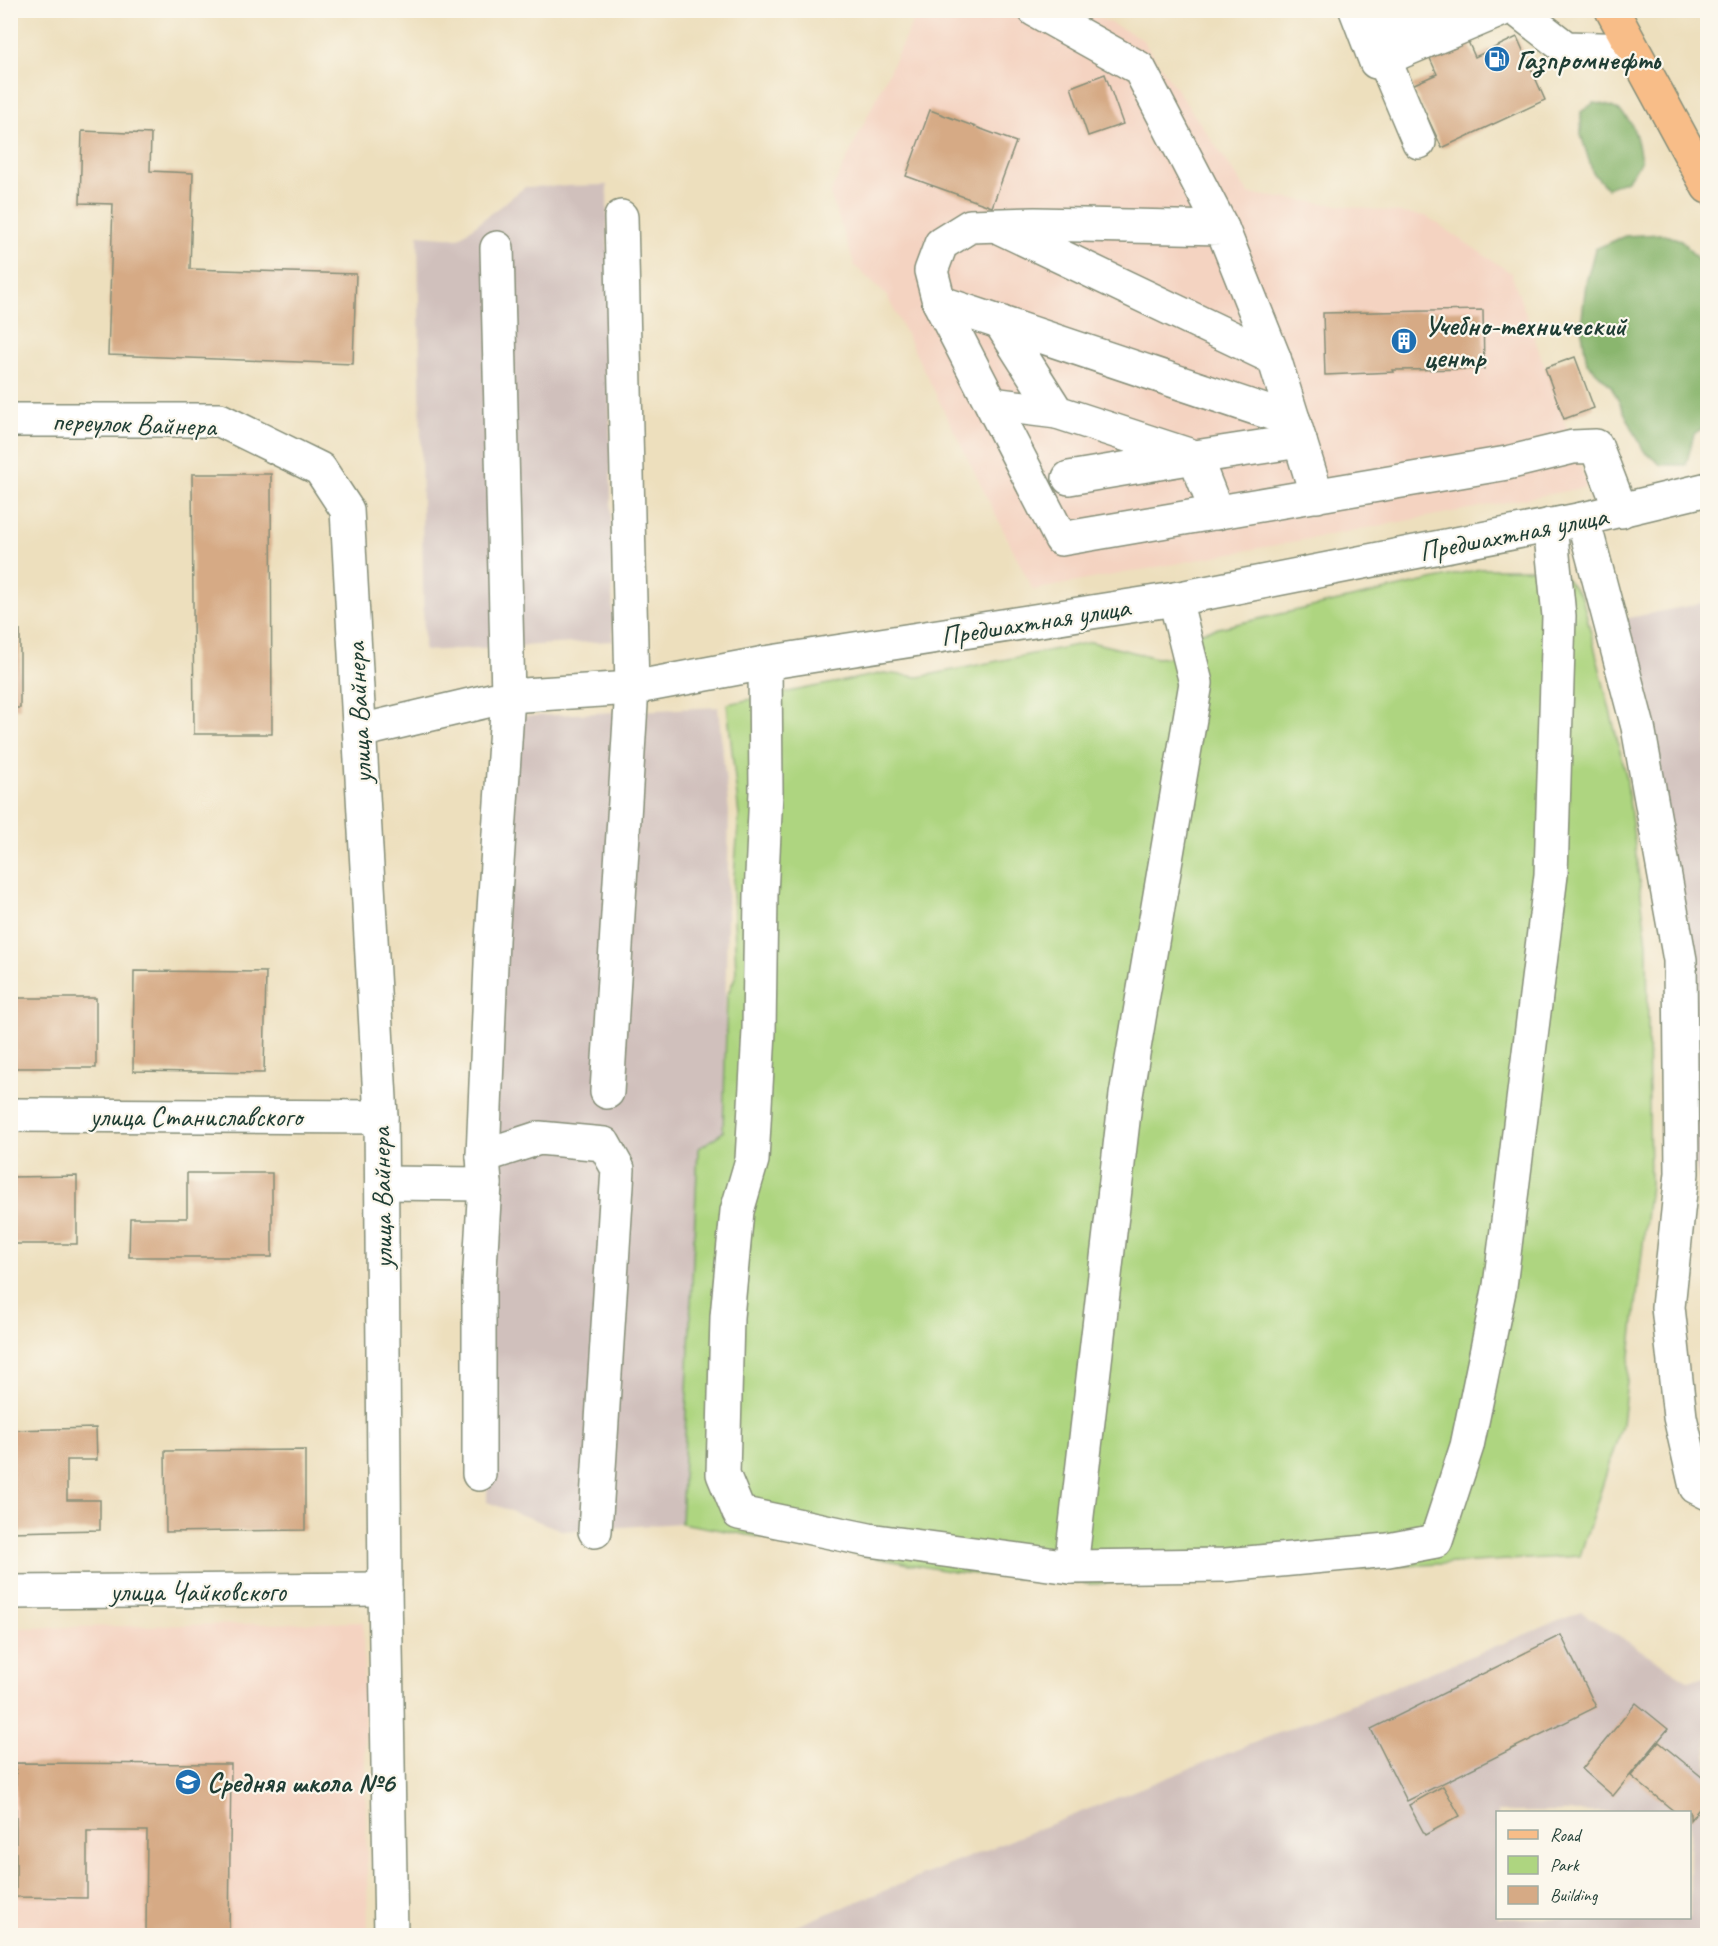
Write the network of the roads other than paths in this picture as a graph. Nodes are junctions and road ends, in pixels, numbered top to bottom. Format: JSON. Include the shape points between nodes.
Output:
{"nodes":[{"id":1,"x":1035,"y":10,"type":"edge"},
{"id":2,"x":1356,"y":10,"type":"edge"},
{"id":3,"x":1382,"y":10,"type":"edge"},
{"id":4,"x":1412,"y":10,"type":"edge"},
{"id":5,"x":1517,"y":10,"type":"edge"},
{"id":6,"x":1612,"y":10,"type":"edge"},
{"id":7,"x":1487,"y":13,"type":"edge"},
{"id":8,"x":1419,"y":39,"type":"edge"},
{"id":9,"x":1632,"y":50,"type":"junction"},
{"id":10,"x":1419,"y":142,"type":"dead end"},
{"id":11,"x":1707,"y":187,"type":"edge"},
{"id":12,"x":621,"y":217,"type":"dead end"},
{"id":13,"x":994,"y":225,"type":"junction"},
{"id":14,"x":1222,"y":228,"type":"junction"},
{"id":15,"x":497,"y":248,"type":"dead end"},
{"id":16,"x":939,"y":302,"type":"junction"},
{"id":17,"x":1000,"y":322,"type":"junction"},
{"id":18,"x":1274,"y":358,"type":"junction"},
{"id":19,"x":992,"y":404,"type":"junction"},
{"id":20,"x":1057,"y":412,"type":"junction"},
{"id":21,"x":10,"y":420,"type":"edge"},
{"id":22,"x":1297,"y":431,"type":"junction"},
{"id":23,"x":1196,"y":457,"type":"junction"},
{"id":24,"x":320,"y":469,"type":"joint"},
{"id":25,"x":1069,"y":478,"type":"dead end"},
{"id":26,"x":1707,"y":489,"type":"edge"},
{"id":27,"x":1317,"y":496,"type":"junction"},
{"id":28,"x":1621,"y":511,"type":"junction"},
{"id":29,"x":1217,"y":513,"type":"junction"},
{"id":30,"x":1583,"y":519,"type":"junction"},
{"id":31,"x":1550,"y":525,"type":"junction"},
{"id":32,"x":1175,"y":599,"type":"junction"},
{"id":33,"x":765,"y":663,"type":"junction"},
{"id":34,"x":632,"y":688,"type":"junction"},
{"id":35,"x":508,"y":696,"type":"junction"},
{"id":36,"x":360,"y":731,"type":"junction"},
{"id":37,"x":608,"y":1092,"type":"dead end"},
{"id":38,"x":10,"y":1115,"type":"edge"},
{"id":39,"x":381,"y":1117,"type":"junction"},
{"id":40,"x":484,"y":1170,"type":"junction"},
{"id":41,"x":382,"y":1183,"type":"junction"},
{"id":42,"x":478,"y":1474,"type":"dead end"},
{"id":43,"x":1707,"y":1493,"type":"edge"},
{"id":44,"x":595,"y":1531,"type":"dead end"},
{"id":45,"x":1071,"y":1568,"type":"junction"},
{"id":46,"x":385,"y":1589,"type":"junction"},
{"id":47,"x":10,"y":1592,"type":"edge"},
{"id":48,"x":392,"y":1935,"type":"edge"}],
"edges":[{"from":1,"to":14,"type":"street","via":[[1139,68]]},
{"from":2,"to":8,"type":"street","via":[[1376,62]]},
{"from":3,"to":8,"type":"street"},
{"from":4,"to":8,"type":"street"},
{"from":5,"to":9,"type":"street","via":[[1566,48]]},
{"from":6,"to":9,"type":"main road"},
{"from":7,"to":8,"type":"street"},
{"from":8,"to":10,"type":"street"},
{"from":9,"to":11,"type":"main road"},
{"from":12,"to":34,"type":"street"},
{"from":13,"to":14,"type":"street"},
{"from":13,"to":16,"type":"street","via":[[970,226],[941,244],[931,271]]},
{"from":13,"to":18,"type":"street"},
{"from":14,"to":18,"type":"street"},
{"from":15,"to":35,"type":"street"},
{"from":16,"to":17,"type":"street"},
{"from":16,"to":19,"type":"street"},
{"from":17,"to":20,"type":"street"},
{"from":17,"to":22,"type":"street"},
{"from":18,"to":22,"type":"street"},
{"from":19,"to":20,"type":"street"},
{"from":19,"to":29,"type":"street","via":[[1061,539]]},
{"from":20,"to":23,"type":"street"},
{"from":21,"to":24,"type":"street","name":"переулок Вайнера","via":[[220,420]]},
{"from":22,"to":23,"type":"street"},
{"from":22,"to":27,"type":"street"},
{"from":23,"to":25,"type":"street"},
{"from":23,"to":29,"type":"street"},
{"from":24,"to":36,"type":"street","name":"улица Вайнера","via":[[347,510]]},
{"from":26,"to":28,"type":"street","name":"Предшахтная улица"},
{"from":27,"to":28,"type":"street","via":[[1596,446]]},
{"from":27,"to":29,"type":"street"},
{"from":28,"to":30,"type":"street","name":"Предшахтная улица"},
{"from":30,"to":31,"type":"street","name":"Предшахтная улица"},
{"from":30,"to":43,"type":"street","via":[[1638,727],[1680,960],[1682,1173],[1668,1306],[1680,1417],[1696,1487]]},
{"from":31,"to":32,"type":"street","name":"Предшахтная улица"},
{"from":31,"to":45,"type":"street","via":[[1559,616],[1551,875],[1500,1286],[1467,1446],[1436,1541],[1388,1550],[1226,1565]]},
{"from":32,"to":33,"type":"street","name":"Предшахтная улица"},
{"from":32,"to":45,"type":"street","via":[[1196,683],[1126,1095]]},
{"from":33,"to":34,"type":"street","name":"Предшахтная улица"},
{"from":33,"to":45,"type":"street","via":[[766,792],[759,1031],[752,1160],[737,1211],[727,1317],[723,1474],[739,1513],[869,1540]]},
{"from":34,"to":35,"type":"street","name":"Предшахтная улица"},
{"from":34,"to":37,"type":"street"},
{"from":35,"to":36,"type":"street","name":"Предшахтная улица"},
{"from":35,"to":40,"type":"street","via":[[492,940]]},
{"from":36,"to":39,"type":"street","name":"улица Вайнера"},
{"from":38,"to":39,"type":"street","name":"улица Станиславского"},
{"from":39,"to":41,"type":"street","name":"улица Вайнера"},
{"from":40,"to":41,"type":"street"},
{"from":40,"to":42,"type":"street"},
{"from":40,"to":44,"type":"street","via":[[539,1138],[604,1144],[618,1169]]},
{"from":41,"to":46,"type":"street","name":"улица Вайнера"},
{"from":46,"to":47,"type":"street","name":"улица Чайковского"},
{"from":46,"to":48,"type":"street","name":"улица Вайнера"}]}
